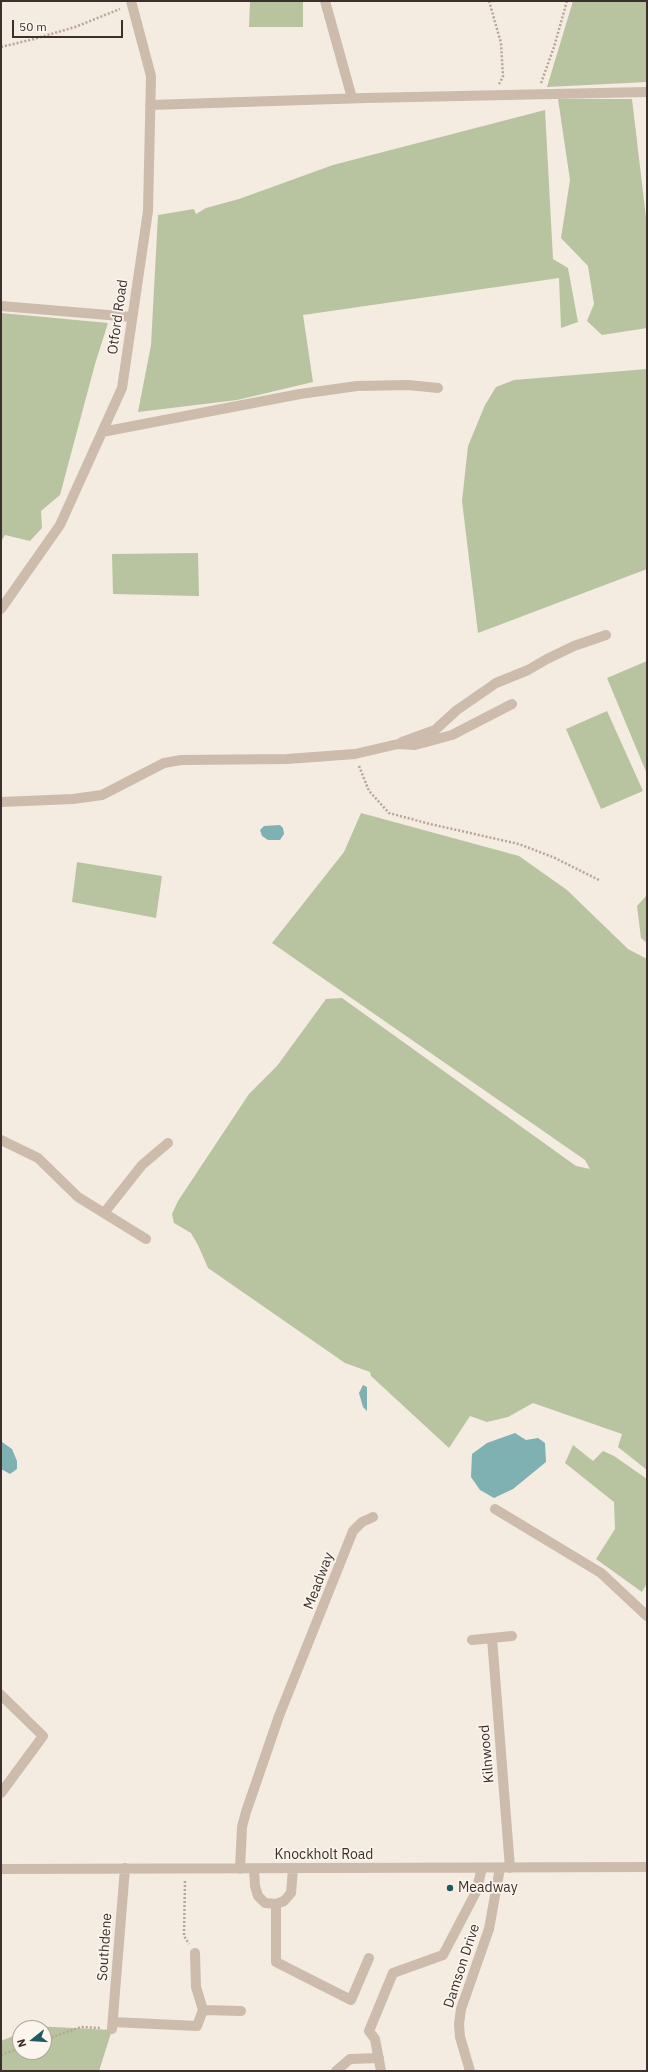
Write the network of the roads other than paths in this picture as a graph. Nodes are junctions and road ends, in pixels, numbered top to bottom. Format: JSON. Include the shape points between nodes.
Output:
{"nodes":[{"id":1,"x":325,"y":1,"type":"edge"},
{"id":2,"x":132,"y":3,"type":"edge"},
{"id":3,"x":647,"y":92,"type":"edge"},
{"id":4,"x":352,"y":98,"type":"junction"},
{"id":5,"x":150,"y":105,"type":"junction"},
{"id":6,"x":1,"y":306,"type":"edge"},
{"id":7,"x":132,"y":317,"type":"junction"},
{"id":8,"x":438,"y":388,"type":"dead end"},
{"id":9,"x":102,"y":432,"type":"junction"},
{"id":10,"x":1,"y":609,"type":"edge"},
{"id":11,"x":606,"y":635,"type":"dead end"},
{"id":12,"x":512,"y":704,"type":"dead end"},
{"id":13,"x":398,"y":744,"type":"junction"},
{"id":14,"x":1,"y":802,"type":"edge"},
{"id":15,"x":1,"y":1140,"type":"edge"},
{"id":16,"x":168,"y":1143,"type":"dead end"},
{"id":17,"x":104,"y":1213,"type":"junction"},
{"id":18,"x":146,"y":1239,"type":"dead end"},
{"id":19,"x":495,"y":1509,"type":"dead end"},
{"id":20,"x":373,"y":1517,"type":"dead end"},
{"id":21,"x":647,"y":1616,"type":"edge"},
{"id":22,"x":512,"y":1636,"type":"dead end"},
{"id":23,"x":492,"y":1638,"type":"junction"},
{"id":24,"x":472,"y":1640,"type":"dead end"},
{"id":25,"x":1,"y":1695,"type":"edge"},
{"id":26,"x":1,"y":1793,"type":"edge"},
{"id":27,"x":647,"y":1867,"type":"edge"},
{"id":28,"x":125,"y":1868,"type":"junction"},
{"id":29,"x":482,"y":1868,"type":"junction"},
{"id":30,"x":505,"y":1868,"type":"junction"},
{"id":31,"x":1,"y":1869,"type":"edge"},
{"id":32,"x":240,"y":1869,"type":"junction"},
{"id":33,"x":254,"y":1869,"type":"junction"},
{"id":34,"x":293,"y":1870,"type":"junction"},
{"id":35,"x":276,"y":1904,"type":"junction"},
{"id":36,"x":195,"y":1953,"type":"road end"},
{"id":37,"x":369,"y":1958,"type":"dead end"},
{"id":38,"x":203,"y":2010,"type":"junction"},
{"id":39,"x":241,"y":2010,"type":"dead end"},
{"id":40,"x":380,"y":2058,"type":"junction"},
{"id":41,"x":336,"y":2071,"type":"edge"},
{"id":42,"x":381,"y":2071,"type":"edge"},
{"id":43,"x":470,"y":2071,"type":"edge"}],
"edges":[{"from":1,"to":4,"type":"street"},
{"from":2,"to":5,"type":"street","name":"Otford Road","via":[[151,76]]},
{"from":3,"to":4,"type":"street"},
{"from":4,"to":5,"type":"street"},
{"from":5,"to":7,"type":"street","name":"Otford Road","via":[[148,211]]},
{"from":6,"to":7,"type":"street"},
{"from":7,"to":9,"type":"street","name":"Otford Road","via":[[122,388]]},
{"from":8,"to":9,"type":"street","via":[[408,385],[357,386],[300,394]]},
{"from":9,"to":10,"type":"street","name":"Otford Road","via":[[60,525]]},
{"from":11,"to":13,"type":"street","via":[[574,646],[496,683],[457,710],[435,730]]},
{"from":12,"to":13,"type":"street","via":[[452,735],[415,745]]},
{"from":13,"to":14,"type":"street","via":[[354,754],[287,759],[181,760],[164,764],[102,795],[74,799]]},
{"from":15,"to":17,"type":"street","via":[[38,1158],[78,1197]]},
{"from":16,"to":17,"type":"street","via":[[142,1165]]},
{"from":17,"to":18,"type":"street"},
{"from":19,"to":21,"type":"street","via":[[601,1573]]},
{"from":20,"to":32,"type":"street","name":"Meadway","via":[[362,1522],[353,1531],[279,1716],[246,1812]]},
{"from":22,"to":23,"type":"street"},
{"from":23,"to":24,"type":"street"},
{"from":23,"to":30,"type":"street","name":"Kilnwood"},
{"from":25,"to":26,"type":"street","via":[[43,1736]]},
{"from":27,"to":30,"type":"street","name":"Knockholt Road"},
{"from":28,"to":31,"type":"street","name":"Knockholt Road"},
{"from":28,"to":32,"type":"street","name":"Knockholt Road"},
{"from":28,"to":38,"type":"street","name":"Southdene","via":[[112,2025],[197,2026]]},
{"from":29,"to":30,"type":"street","name":"Knockholt Road"},
{"from":29,"to":34,"type":"street","name":"Knockholt Road"},
{"from":29,"to":40,"type":"street","via":[[476,1892],[443,1955],[393,1973],[369,2031],[375,2039]]},
{"from":30,"to":43,"type":"street","name":"Damson Drive","via":[[489,1929],[461,2008],[460,2037]]},
{"from":32,"to":33,"type":"street","name":"Knockholt Road"},
{"from":33,"to":34,"type":"street","name":"Knockholt Road"},
{"from":33,"to":35,"type":"street","via":[[258,1896],[265,1903]]},
{"from":34,"to":35,"type":"street","via":[[292,1893],[284,1901]]},
{"from":35,"to":37,"type":"street","via":[[276,1962],[350,2000]]},
{"from":36,"to":38,"type":"street","via":[[196,1987]]},
{"from":38,"to":39,"type":"street"},
{"from":40,"to":41,"type":"street","via":[[350,2059]]},
{"from":40,"to":42,"type":"street"}]}
